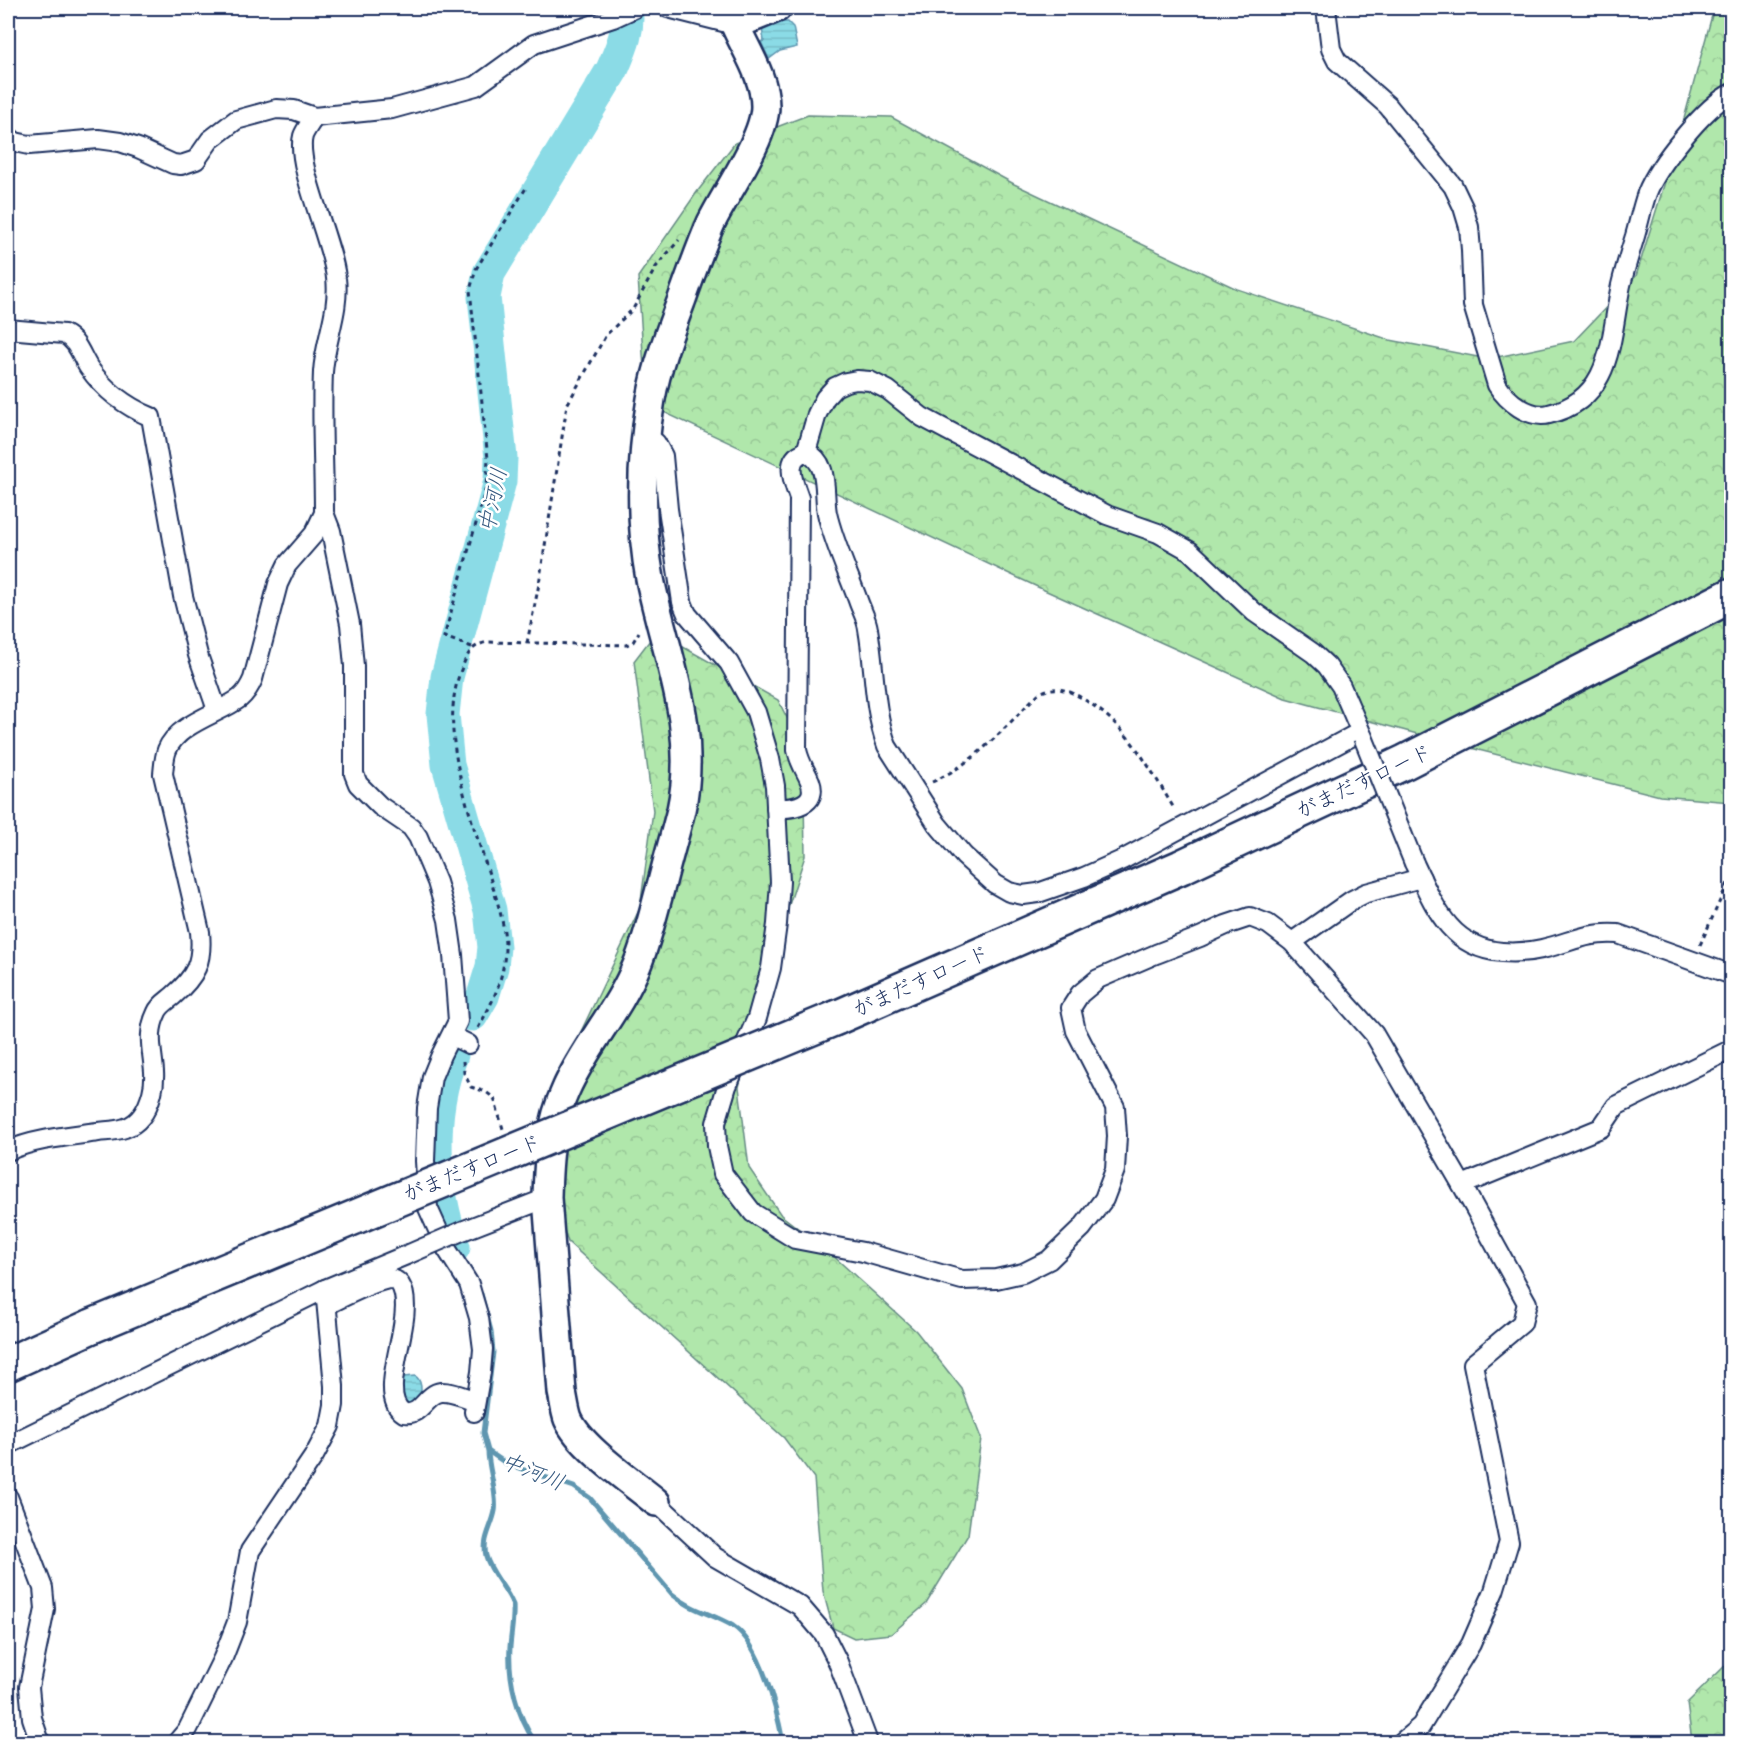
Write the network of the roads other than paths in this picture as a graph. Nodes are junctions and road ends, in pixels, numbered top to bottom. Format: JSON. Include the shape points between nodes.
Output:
{"nodes":[{"id":1,"x":635,"y":8,"type":"edge"},
{"id":2,"x":668,"y":8,"type":"edge"},
{"id":3,"x":777,"y":8,"type":"edge"},
{"id":4,"x":1326,"y":8,"type":"edge"},
{"id":5,"x":735,"y":25,"type":"junction"},
{"id":6,"x":1731,"y":93,"type":"edge"},
{"id":7,"x":314,"y":117,"type":"junction"},
{"id":8,"x":8,"y":136,"type":"edge"},
{"id":9,"x":8,"y":329,"type":"edge"},
{"id":10,"x":646,"y":435,"type":"junction"},
{"id":11,"x":806,"y":452,"type":"junction"},
{"id":12,"x":324,"y":513,"type":"junction"},
{"id":13,"x":1731,"y":595,"type":"edge"},
{"id":14,"x":217,"y":710,"type":"junction"},
{"id":15,"x":1361,"y":734,"type":"junction"},
{"id":16,"x":776,"y":808,"type":"junction"},
{"id":17,"x":1418,"y":871,"type":"junction"},
{"id":18,"x":1292,"y":942,"type":"junction"},
{"id":19,"x":1731,"y":975,"type":"edge"},
{"id":20,"x":452,"y":1036,"type":"junction"},
{"id":21,"x":468,"y":1044,"type":"road end"},
{"id":22,"x":1731,"y":1049,"type":"edge"},
{"id":23,"x":8,"y":1151,"type":"edge"},
{"id":24,"x":1462,"y":1185,"type":"junction"},
{"id":25,"x":547,"y":1198,"type":"junction"},
{"id":26,"x":326,"y":1297,"type":"junction"},
{"id":27,"x":92,"y":1326,"type":"junction"},
{"id":28,"x":8,"y":1355,"type":"edge"},
{"id":29,"x":8,"y":1364,"type":"edge"},
{"id":30,"x":8,"y":1445,"type":"edge"},
{"id":31,"x":8,"y":1497,"type":"edge"},
{"id":32,"x":656,"y":1502,"type":"joint"},
{"id":33,"x":40,"y":1743,"type":"edge"},
{"id":34,"x":177,"y":1743,"type":"edge"},
{"id":35,"x":868,"y":1743,"type":"edge"},
{"id":36,"x":1402,"y":1743,"type":"edge"}],
"edges":[{"from":1,"to":7,"type":"street","via":[[534,44],[476,86],[392,109]]},
{"from":2,"to":5,"type":"street"},
{"from":3,"to":5,"type":"street"},
{"from":4,"to":6,"type":"street","via":[[1331,49],[1337,61],[1388,106],[1453,186],[1469,227],[1473,305],[1497,385],[1504,396],[1537,415],[1562,410],[1592,388],[1608,359],[1621,285],[1647,192],[1660,166],[1710,108]]},
{"from":5,"to":10,"type":"street","via":[[762,86],[764,121],[711,223],[694,265],[663,352]]},
{"from":7,"to":8,"type":"street","via":[[276,109],[236,120],[210,140],[196,160],[182,165],[173,165],[120,142],[98,139],[29,145]]},
{"from":7,"to":12,"type":"street","via":[[303,136],[304,162],[332,256],[337,299],[323,371]]},
{"from":9,"to":14,"type":"street","via":[[69,337],[118,400],[151,417],[183,596]]},
{"from":10,"to":16,"type":"street","via":[[663,456],[682,602],[687,614],[729,663],[756,712],[770,759]]},
{"from":10,"to":25,"type":"street","via":[[644,532],[658,617],[680,696],[687,764],[681,807],[636,966],[618,1004],[566,1088],[552,1126]]},
{"from":11,"to":15,"type":"street","via":[[817,414],[835,387],[857,380],[870,381],[888,390],[922,417],[1107,515],[1158,533],[1190,551],[1254,612],[1327,666],[1341,686]]},
{"from":11,"to":15,"type":"street","via":[[819,461],[824,471],[828,515],[868,627],[881,729],[887,746],[947,837],[981,872],[1009,892],[1038,893],[1084,878]]},
{"from":11,"to":16,"type":"street","via":[[793,460],[791,478],[799,498],[797,750],[811,794],[799,807]]},
{"from":12,"to":14,"type":"street","via":[[314,534],[287,565],[278,584],[248,689],[240,699]]},
{"from":12,"to":20,"type":"street","via":[[350,624],[354,774],[358,784],[380,806],[411,827],[437,882],[448,921],[454,967],[458,1021]]},
{"from":13,"to":27,"type":"highway","name":"がまだすロード","bridge":true,"via":[[1405,762],[1181,867],[836,1018]]},
{"from":14,"to":23,"type":"street","via":[[177,737],[164,757],[164,774],[201,947],[191,978],[159,1008],[153,1020],[149,1036],[153,1089],[144,1114],[125,1128],[63,1137]]},
{"from":15,"to":17,"type":"street","bridge":true},
{"from":16,"to":18,"type":"street","via":[[780,882],[773,957],[757,1018],[720,1107],[717,1146],[723,1174],[753,1213],[795,1239],[863,1252],[962,1280],[1023,1274],[1049,1260],[1082,1228],[1104,1199],[1115,1170],[1115,1107],[1076,1031],[1071,1008],[1080,994],[1098,979],[1250,917],[1268,924]]},
{"from":17,"to":18,"type":"street","via":[[1366,892]]},
{"from":17,"to":19,"type":"street","via":[[1444,922],[1467,943],[1490,951],[1515,953],[1585,935],[1618,934]]},
{"from":18,"to":24,"type":"street","via":[[1374,1034]]},
{"from":20,"to":21,"type":"street"},
{"from":20,"to":26,"type":"street","via":[[432,1077],[425,1161],[428,1208],[446,1248],[469,1284],[479,1318],[483,1349],[474,1406],[442,1392],[414,1412],[404,1413],[396,1405],[392,1384],[406,1308],[398,1281],[378,1282]]},
{"from":22,"to":24,"type":"street","via":[[1616,1106],[1601,1128]]},
{"from":24,"to":36,"type":"street","via":[[1527,1303],[1522,1323],[1473,1364],[1509,1542],[1494,1591],[1471,1644],[1420,1726]]},
{"from":25,"to":26,"type":"street","bridge":true,"via":[[409,1254]]},
{"from":25,"to":32,"type":"street","via":[[562,1392],[568,1418],[575,1432],[592,1449]]},
{"from":26,"to":30,"type":"street"},
{"from":26,"to":34,"type":"street","via":[[334,1386],[330,1426],[250,1551],[237,1622],[188,1729]]},
{"from":27,"to":28,"type":"highway"},
{"from":27,"to":29,"type":"highway"},
{"from":31,"to":33,"type":"street","via":[[43,1588],[45,1609],[29,1687],[32,1718]]},
{"from":32,"to":35,"type":"street","via":[[715,1557],[800,1606],[824,1634]]}]}
